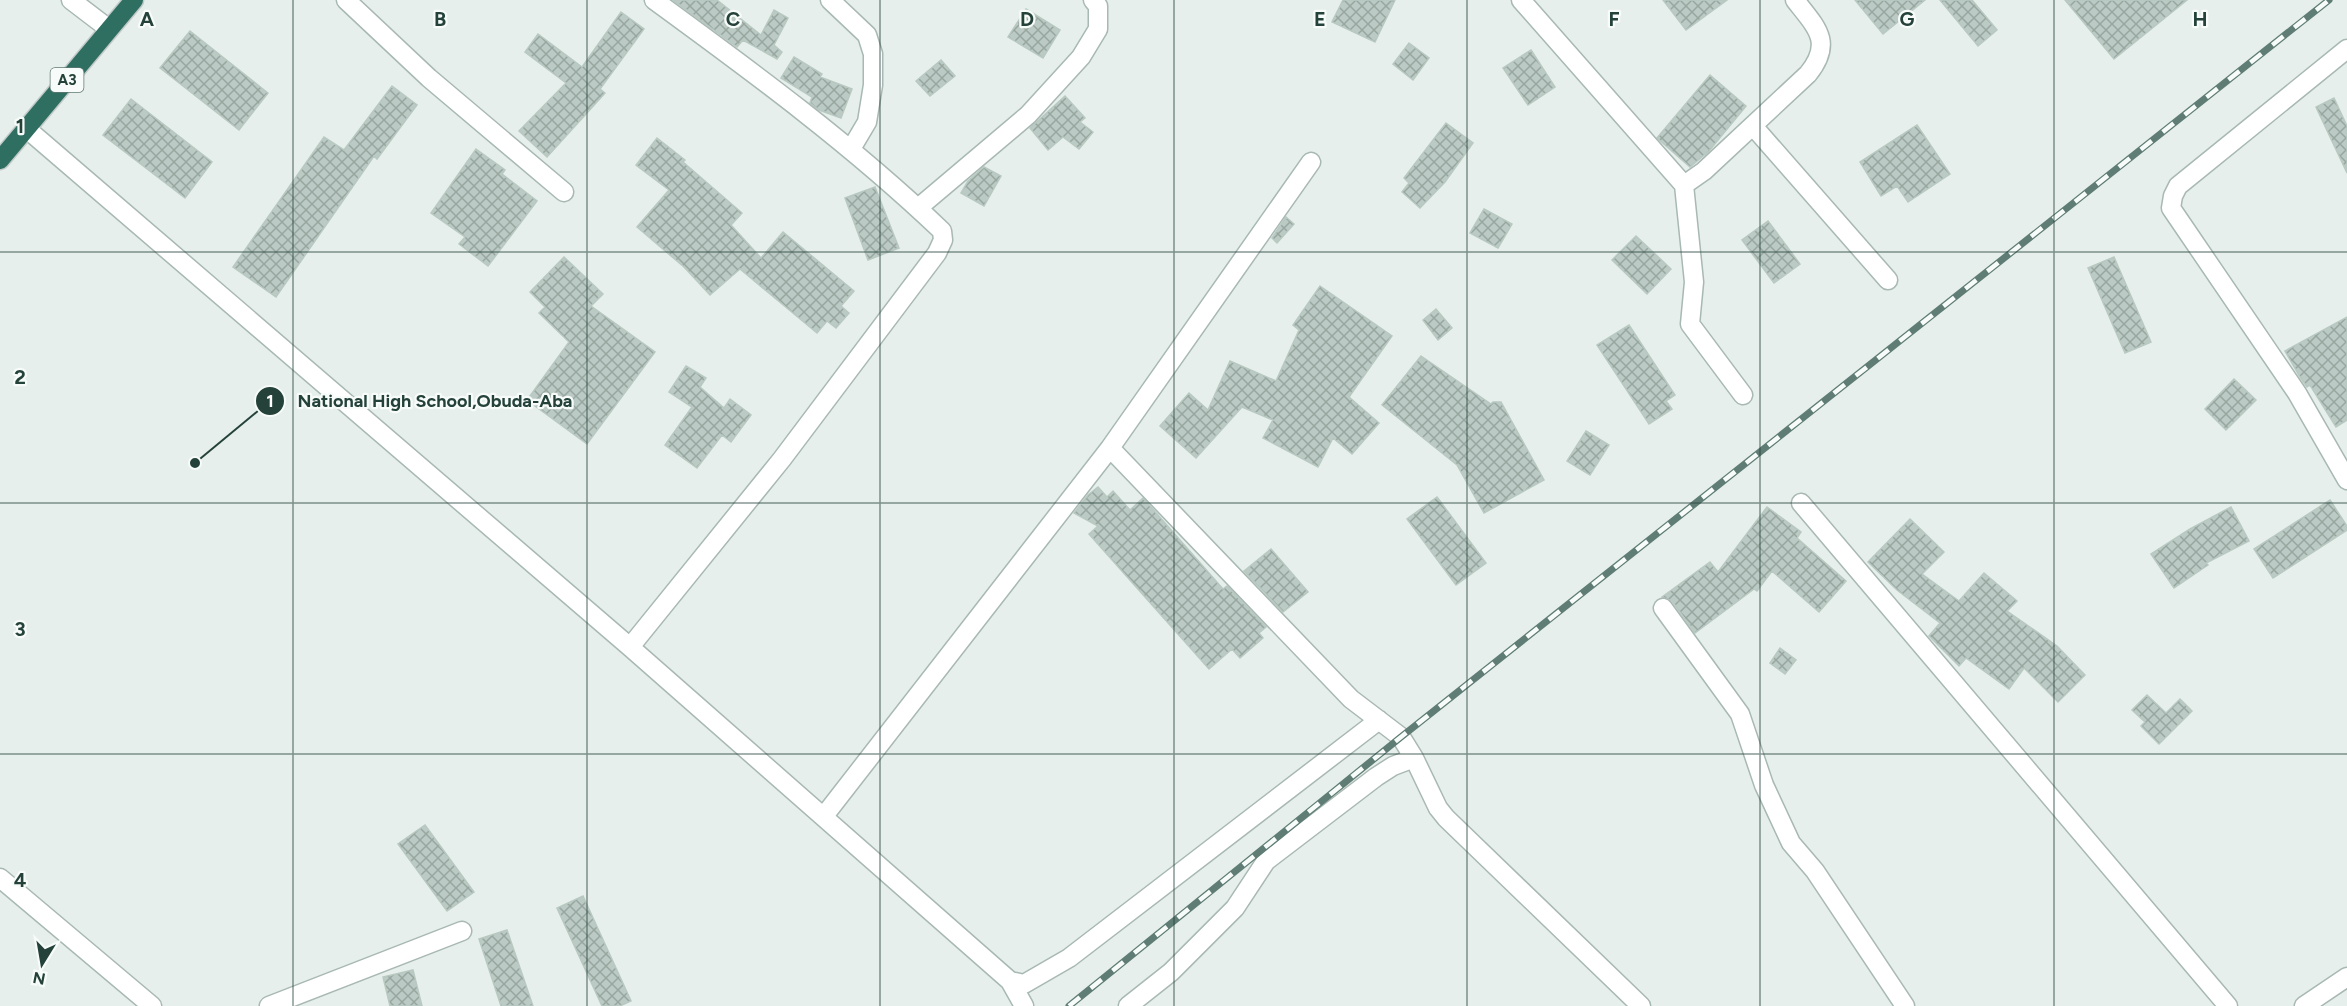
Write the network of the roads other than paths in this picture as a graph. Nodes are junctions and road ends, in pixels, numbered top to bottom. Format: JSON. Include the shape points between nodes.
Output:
{"nodes":[{"id":1,"x":71,"y":0,"type":"edge"},
{"id":2,"x":134,"y":0,"type":"edge"},
{"id":3,"x":346,"y":0,"type":"edge"},
{"id":4,"x":654,"y":0,"type":"edge"},
{"id":5,"x":830,"y":0,"type":"edge"},
{"id":6,"x":1093,"y":0,"type":"edge"},
{"id":7,"x":1521,"y":0,"type":"edge"},
{"id":8,"x":1795,"y":0,"type":"edge"},
{"id":9,"x":109,"y":29,"type":"junction"},
{"id":10,"x":2347,"y":49,"type":"edge"},
{"id":11,"x":1753,"y":126,"type":"junction"},
{"id":12,"x":27,"y":129,"type":"junction"},
{"id":13,"x":851,"y":149,"type":"junction"},
{"id":14,"x":0,"y":160,"type":"edge"},
{"id":15,"x":1311,"y":162,"type":"dead end"},
{"id":16,"x":1684,"y":185,"type":"junction"},
{"id":17,"x":564,"y":192,"type":"dead end"},
{"id":18,"x":918,"y":208,"type":"junction"},
{"id":19,"x":1888,"y":280,"type":"dead end"},
{"id":20,"x":1743,"y":395,"type":"dead end"},
{"id":21,"x":1110,"y":448,"type":"junction"},
{"id":22,"x":2347,"y":480,"type":"edge"},
{"id":23,"x":1801,"y":503,"type":"dead end"},
{"id":24,"x":1663,"y":608,"type":"dead end"},
{"id":25,"x":630,"y":647,"type":"junction"},
{"id":26,"x":1379,"y":720,"type":"junction"},
{"id":27,"x":1414,"y":758,"type":"junction"},
{"id":28,"x":824,"y":816,"type":"junction"},
{"id":29,"x":0,"y":878,"type":"edge"},
{"id":30,"x":462,"y":931,"type":"dead end"},
{"id":31,"x":2347,"y":977,"type":"edge"},
{"id":32,"x":1010,"y":981,"type":"junction"},
{"id":33,"x":152,"y":1006,"type":"edge"},
{"id":34,"x":268,"y":1006,"type":"edge"},
{"id":35,"x":1024,"y":1006,"type":"edge"},
{"id":36,"x":1128,"y":1006,"type":"edge"},
{"id":37,"x":1641,"y":1006,"type":"edge"},
{"id":38,"x":1905,"y":1006,"type":"edge"},
{"id":39,"x":2228,"y":1006,"type":"edge"},
{"id":40,"x":2304,"y":1006,"type":"edge"}],
"edges":[{"from":1,"to":9,"type":"street"},
{"from":2,"to":9,"type":"highway","number":"A3"},
{"from":3,"to":17,"type":"street","via":[[429,78]]},
{"from":4,"to":13,"type":"street","via":[[771,84]]},
{"from":5,"to":13,"type":"street","via":[[867,35],[873,54],[867,122]]},
{"from":6,"to":18,"type":"street","via":[[1098,6],[1098,29],[1081,57],[1028,115]]},
{"from":7,"to":16,"type":"street"},
{"from":8,"to":11,"type":"street","via":[[1819,32],[1822,41],[1817,63]]},
{"from":9,"to":12,"type":"highway","number":"A3"},
{"from":10,"to":22,"type":"street","via":[[2178,186],[2171,208],[2297,393]]},
{"from":11,"to":16,"type":"street"},
{"from":11,"to":19,"type":"street"},
{"from":12,"to":14,"type":"highway","number":"A3"},
{"from":12,"to":25,"type":"street"},
{"from":13,"to":18,"type":"street"},
{"from":15,"to":21,"type":"street"},
{"from":16,"to":20,"type":"street","via":[[1694,282],[1690,324]]},
{"from":18,"to":25,"type":"street","via":[[942,231],[937,253],[782,459]]},
{"from":21,"to":26,"type":"street","via":[[1351,699]]},
{"from":21,"to":28,"type":"street"},
{"from":23,"to":39,"type":"street"},
{"from":24,"to":38,"type":"street","via":[[1740,714],[1764,785],[1791,843],[1815,871]]},
{"from":25,"to":28,"type":"street"},
{"from":26,"to":27,"type":"street","via":[[1401,737]]},
{"from":26,"to":32,"type":"street","via":[[1069,958],[1024,984]]},
{"from":27,"to":36,"type":"street","via":[[1376,777],[1266,861],[1235,908],[1171,972]]},
{"from":27,"to":37,"type":"street","via":[[1446,818]]},
{"from":28,"to":32,"type":"street"},
{"from":29,"to":33,"type":"street"},
{"from":30,"to":34,"type":"street"},
{"from":31,"to":40,"type":"street"},
{"from":32,"to":35,"type":"street"}]}
